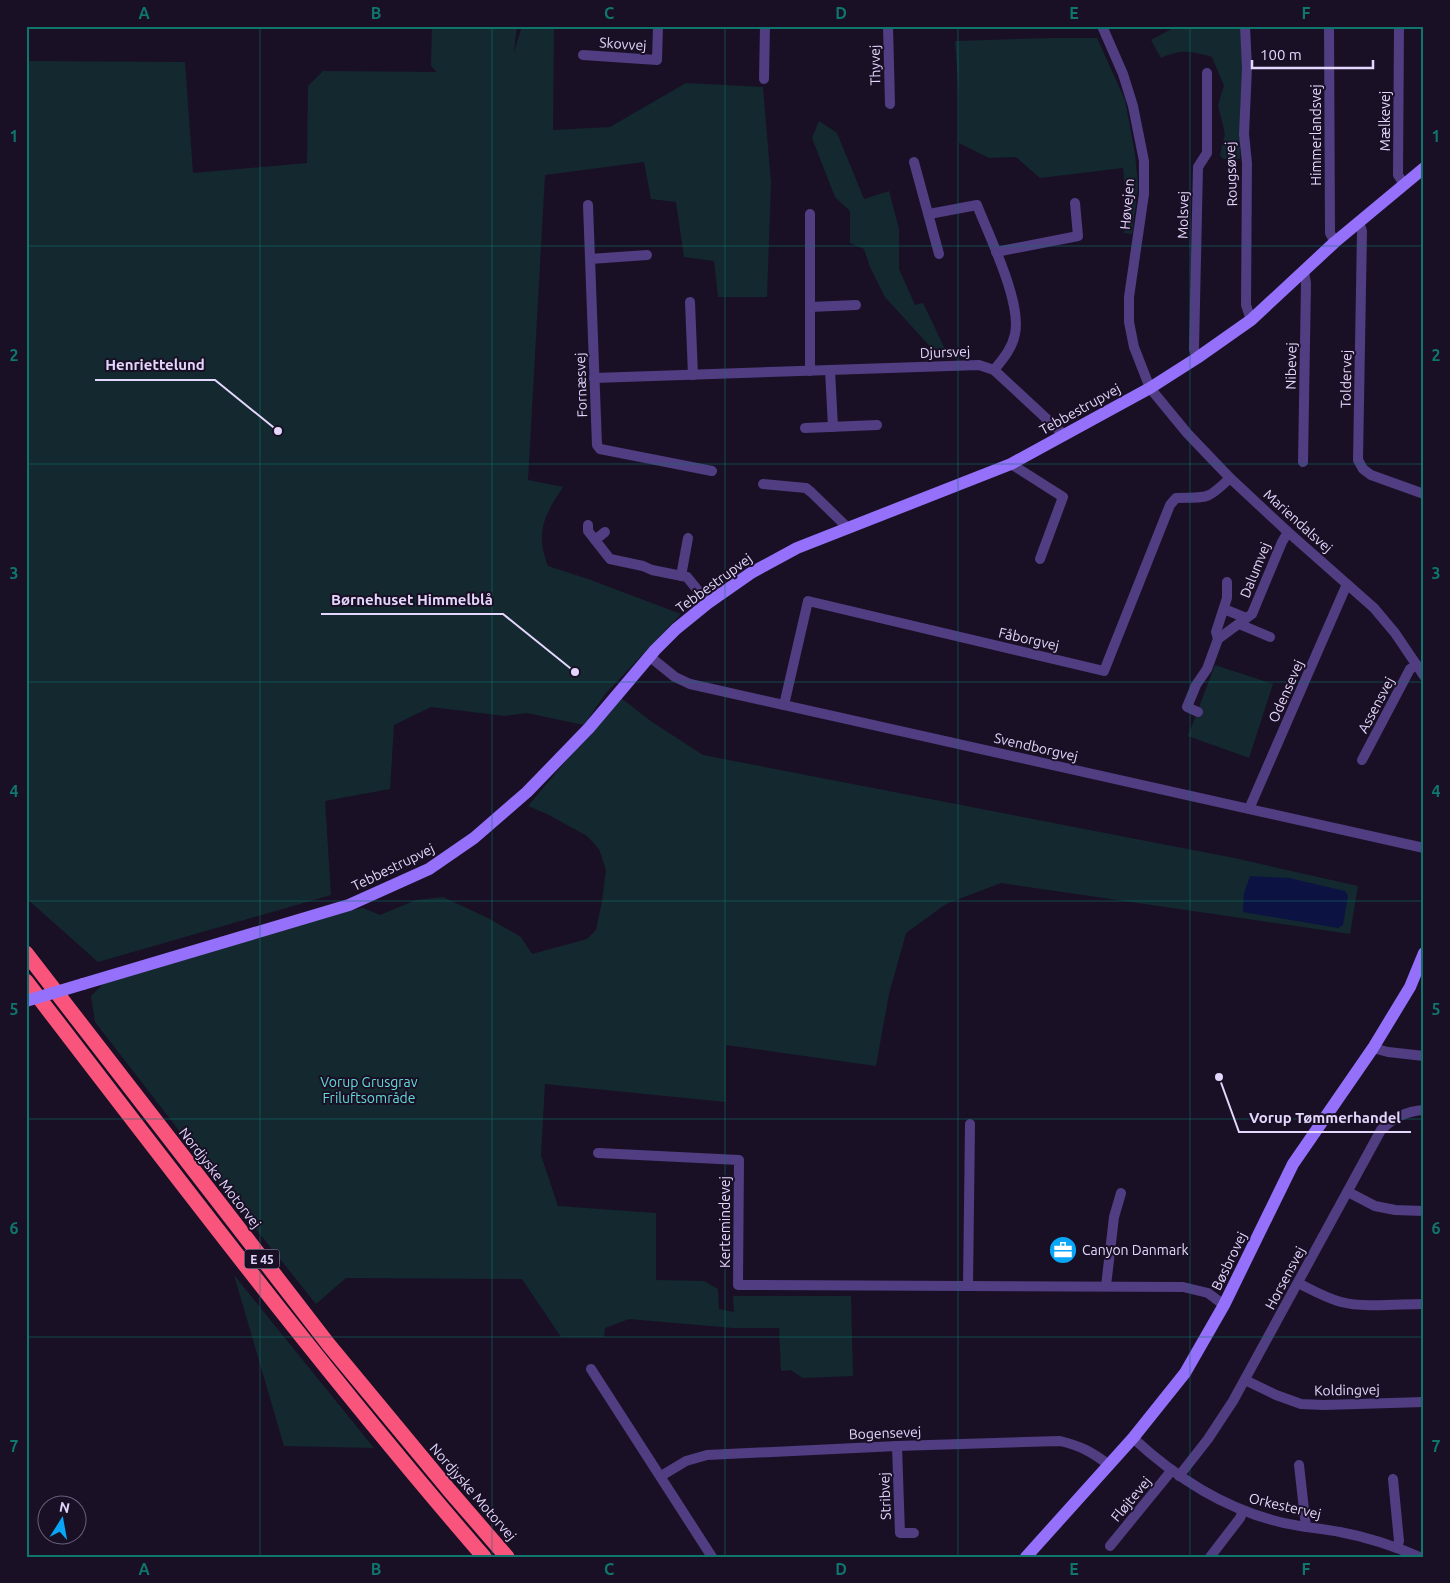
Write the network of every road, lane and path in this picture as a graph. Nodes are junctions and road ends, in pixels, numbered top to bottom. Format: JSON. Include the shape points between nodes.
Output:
{"nodes":[{"id":1,"x":658,"y":26,"type":"edge"},
{"id":2,"x":765,"y":26,"type":"edge"},
{"id":3,"x":888,"y":26,"type":"edge"},
{"id":4,"x":1102,"y":26,"type":"edge"},
{"id":5,"x":1245,"y":26,"type":"edge"},
{"id":6,"x":1329,"y":26,"type":"edge"},
{"id":7,"x":1399,"y":26,"type":"edge"},
{"id":8,"x":583,"y":55,"type":"dead end"},
{"id":9,"x":1207,"y":73,"type":"dead end"},
{"id":10,"x":764,"y":78,"type":"dead end"},
{"id":11,"x":890,"y":104,"type":"dead end"},
{"id":12,"x":914,"y":162,"type":"dead end"},
{"id":13,"x":1424,"y":168,"type":"edge"},
{"id":14,"x":1404,"y":184,"type":"junction"},
{"id":15,"x":1074,"y":203,"type":"dead end"},
{"id":16,"x":588,"y":205,"type":"dead end"},
{"id":17,"x":810,"y":214,"type":"dead end"},
{"id":18,"x":929,"y":214,"type":"junction"},
{"id":19,"x":1359,"y":222,"type":"junction"},
{"id":20,"x":1335,"y":242,"type":"junction"},
{"id":21,"x":996,"y":252,"type":"junction"},
{"id":22,"x":939,"y":254,"type":"dead end"},
{"id":23,"x":647,"y":255,"type":"dead end"},
{"id":24,"x":590,"y":259,"type":"junction"},
{"id":25,"x":1304,"y":272,"type":"junction"},
{"id":26,"x":690,"y":302,"type":"dead end"},
{"id":27,"x":856,"y":304,"type":"dead end"},
{"id":28,"x":810,"y":307,"type":"junction"},
{"id":29,"x":1251,"y":320,"type":"junction"},
{"id":30,"x":1197,"y":358,"type":"junction"},
{"id":31,"x":830,"y":370,"type":"junction"},
{"id":32,"x":994,"y":370,"type":"junction"},
{"id":33,"x":810,"y":371,"type":"junction"},
{"id":34,"x":693,"y":375,"type":"junction"},
{"id":35,"x":594,"y":378,"type":"junction"},
{"id":36,"x":1150,"y":388,"type":"junction"},
{"id":37,"x":877,"y":425,"type":"dead end"},
{"id":38,"x":833,"y":427,"type":"junction"},
{"id":39,"x":806,"y":428,"type":"dead end"},
{"id":40,"x":1064,"y":435,"type":"junction"},
{"id":41,"x":1303,"y":462,"type":"dead end"},
{"id":42,"x":1011,"y":464,"type":"junction"},
{"id":43,"x":712,"y":471,"type":"dead end"},
{"id":44,"x":1230,"y":478,"type":"junction"},
{"id":45,"x":763,"y":484,"type":"dead end"},
{"id":46,"x":1424,"y":494,"type":"edge"},
{"id":47,"x":588,"y":525,"type":"dead end"},
{"id":48,"x":847,"y":527,"type":"junction"},
{"id":49,"x":605,"y":532,"type":"dead end"},
{"id":50,"x":1288,"y":532,"type":"junction"},
{"id":51,"x":688,"y":538,"type":"dead end"},
{"id":52,"x":595,"y":540,"type":"junction"},
{"id":53,"x":1040,"y":559,"type":"dead end"},
{"id":54,"x":681,"y":576,"type":"junction"},
{"id":55,"x":1227,"y":582,"type":"dead end"},
{"id":56,"x":1347,"y":584,"type":"junction"},
{"id":57,"x":708,"y":603,"type":"junction"},
{"id":58,"x":1224,"y":609,"type":"junction"},
{"id":59,"x":1242,"y":621,"type":"junction"},
{"id":60,"x":1270,"y":637,"type":"dead end"},
{"id":61,"x":1218,"y":639,"type":"junction"},
{"id":62,"x":649,"y":656,"type":"junction"},
{"id":63,"x":1417,"y":665,"type":"junction"},
{"id":64,"x":1424,"y":676,"type":"edge"},
{"id":65,"x":784,"y":704,"type":"junction"},
{"id":66,"x":1198,"y":712,"type":"dead end"},
{"id":67,"x":1362,"y":760,"type":"dead end"},
{"id":68,"x":1249,"y":809,"type":"junction"},
{"id":69,"x":1424,"y":848,"type":"edge"},
{"id":70,"x":26,"y":953,"type":"edge"},
{"id":71,"x":1424,"y":954,"type":"edge"},
{"id":72,"x":26,"y":982,"type":"edge"},
{"id":73,"x":26,"y":1001,"type":"edge"},
{"id":74,"x":1373,"y":1048,"type":"junction"},
{"id":75,"x":1424,"y":1056,"type":"edge"},
{"id":76,"x":1424,"y":1110,"type":"edge"},
{"id":77,"x":970,"y":1124,"type":"dead end"},
{"id":78,"x":598,"y":1153,"type":"dead end"},
{"id":79,"x":1348,"y":1192,"type":"junction"},
{"id":80,"x":1121,"y":1193,"type":"dead end"},
{"id":81,"x":1424,"y":1211,"type":"edge"},
{"id":82,"x":1298,"y":1283,"type":"junction"},
{"id":83,"x":968,"y":1286,"type":"junction"},
{"id":84,"x":1106,"y":1286,"type":"junction"},
{"id":85,"x":1424,"y":1304,"type":"edge"},
{"id":86,"x":1224,"y":1305,"type":"junction"},
{"id":87,"x":591,"y":1369,"type":"dead end"},
{"id":88,"x":1245,"y":1380,"type":"junction"},
{"id":89,"x":1424,"y":1402,"type":"edge"},
{"id":90,"x":1133,"y":1438,"type":"junction"},
{"id":91,"x":897,"y":1446,"type":"junction"},
{"id":92,"x":1109,"y":1465,"type":"junction"},
{"id":93,"x":1299,"y":1465,"type":"dead end"},
{"id":94,"x":1176,"y":1473,"type":"junction"},
{"id":95,"x":661,"y":1476,"type":"junction"},
{"id":96,"x":1393,"y":1479,"type":"dead end"},
{"id":97,"x":1243,"y":1511,"type":"junction"},
{"id":98,"x":1306,"y":1527,"type":"junction"},
{"id":99,"x":914,"y":1533,"type":"dead end"},
{"id":100,"x":1110,"y":1546,"type":"dead end"},
{"id":101,"x":1397,"y":1548,"type":"junction"},
{"id":102,"x":484,"y":1557,"type":"edge"},
{"id":103,"x":507,"y":1557,"type":"edge"},
{"id":104,"x":712,"y":1557,"type":"edge"},
{"id":105,"x":1026,"y":1557,"type":"edge"},
{"id":106,"x":1210,"y":1557,"type":"edge"},
{"id":107,"x":1420,"y":1557,"type":"edge"}],
"edges":[{"from":1,"to":8,"type":"street","name":"Skovvej","via":[[657,60]]},
{"from":2,"to":10,"type":"street"},
{"from":3,"to":11,"type":"street","name":"Thyvej"},
{"from":4,"to":36,"type":"street","name":"Høvejen","via":[[1133,106],[1144,161],[1144,194],[1129,297],[1129,322],[1134,347]]},
{"from":5,"to":29,"type":"street","name":"Rougsøvej","via":[[1246,305]]},
{"from":6,"to":20,"type":"street","name":"Himmerlandsvej","via":[[1330,233]]},
{"from":7,"to":14,"type":"street","name":"Mælkevej","via":[[1398,175]]},
{"from":9,"to":30,"type":"street","name":"Molsvej","via":[[1206,153],[1198,167],[1194,349]]},
{"from":12,"to":18,"type":"street"},
{"from":13,"to":14,"type":"street","name":"Tebbestrupvej"},
{"from":14,"to":19,"type":"street","name":"Tebbestrupvej"},
{"from":15,"to":21,"type":"street","via":[[1078,236]]},
{"from":16,"to":24,"type":"street","name":"Fornæsvej"},
{"from":17,"to":28,"type":"street"},
{"from":18,"to":21,"type":"street","via":[[977,205]]},
{"from":18,"to":22,"type":"street"},
{"from":19,"to":20,"type":"street","name":"Tebbestrupvej"},
{"from":19,"to":46,"type":"street","name":"Toldervej","via":[[1362,231],[1358,460],[1371,474]]},
{"from":20,"to":25,"type":"street","name":"Tebbestrupvej"},
{"from":21,"to":32,"type":"street","via":[[1014,301],[1016,319],[1009,352]]},
{"from":23,"to":24,"type":"street"},
{"from":24,"to":35,"type":"street","name":"Fornæsvej"},
{"from":25,"to":29,"type":"street","name":"Tebbestrupvej"},
{"from":25,"to":41,"type":"street","name":"Nibevej"},
{"from":26,"to":34,"type":"street"},
{"from":27,"to":28,"type":"street"},
{"from":28,"to":33,"type":"street"},
{"from":29,"to":30,"type":"street","name":"Tebbestrupvej"},
{"from":30,"to":36,"type":"street","name":"Tebbestrupvej"},
{"from":31,"to":32,"type":"street","name":"Djursvej","via":[[971,364]]},
{"from":31,"to":33,"type":"street","name":"Djursvej"},
{"from":31,"to":38,"type":"street"},
{"from":32,"to":40,"type":"street","name":"Djursvej"},
{"from":33,"to":34,"type":"street","name":"Djursvej"},
{"from":34,"to":35,"type":"street","name":"Djursvej"},
{"from":35,"to":43,"type":"street","name":"Fornæsvej","via":[[597,445],[600,449]]},
{"from":36,"to":40,"type":"street","name":"Tebbestrupvej"},
{"from":36,"to":44,"type":"street","name":"Mariendalsvej"},
{"from":37,"to":38,"type":"street"},
{"from":38,"to":39,"type":"street"},
{"from":40,"to":42,"type":"street","name":"Tebbestrupvej"},
{"from":42,"to":48,"type":"street","name":"Tebbestrupvej"},
{"from":42,"to":53,"type":"street","via":[[1063,497]]},
{"from":44,"to":50,"type":"street","name":"Mariendalsvej"},
{"from":44,"to":65,"type":"street","name":"Fåborgvej","via":[[1215,493],[1203,498],[1176,498],[1170,505],[1104,671],[808,601]]},
{"from":45,"to":48,"type":"street","via":[[806,488]]},
{"from":47,"to":52,"type":"street","via":[[588,531]]},
{"from":48,"to":57,"type":"street","name":"Tebbestrupvej","via":[[781,556]]},
{"from":49,"to":52,"type":"street"},
{"from":50,"to":56,"type":"street","name":"Mariendalsvej"},
{"from":50,"to":59,"type":"street","name":"Dalumvej","via":[[1252,614]]},
{"from":51,"to":54,"type":"street"},
{"from":52,"to":54,"type":"street","via":[[610,559]]},
{"from":54,"to":57,"type":"street","via":[[687,577]]},
{"from":55,"to":58,"type":"street","name":"Dalumvej"},
{"from":56,"to":63,"type":"street","name":"Mariendalsvej","via":[[1374,608]]},
{"from":56,"to":68,"type":"street","name":"Odensevej"},
{"from":57,"to":62,"type":"street","name":"Tebbestrupvej"},
{"from":58,"to":59,"type":"street","name":"Dalumvej"},
{"from":58,"to":61,"type":"street","name":"Dalumvej","via":[[1216,632]]},
{"from":59,"to":60,"type":"street","name":"Dalumvej"},
{"from":59,"to":61,"type":"street","name":"Dalumvej"},
{"from":61,"to":66,"type":"street","name":"Dalumvej","via":[[1207,670],[1186,707]]},
{"from":62,"to":65,"type":"street","name":"Svendborgvej","via":[[675,677],[690,684]]},
{"from":62,"to":73,"type":"street","name":"Tebbestrupvej","bridge":true,"via":[[589,728],[527,792],[474,838],[429,869],[348,905]]},
{"from":63,"to":64,"type":"street","name":"Mariendalsvej"},
{"from":63,"to":67,"type":"street","name":"Assensvej","via":[[1410,670]]},
{"from":65,"to":68,"type":"street","name":"Svendborgvej"},
{"from":68,"to":69,"type":"street","name":"Svendborgvej"},
{"from":70,"to":103,"type":"highway","name":"Nordjyske Motorvej","number":"E 45","via":[[329,1344]]},
{"from":71,"to":74,"type":"street","name":"Bøsbrovej","via":[[1410,987]]},
{"from":72,"to":102,"type":"highway","number":"E 45","via":[[253,1277]]},
{"from":74,"to":75,"type":"street"},
{"from":74,"to":86,"type":"street","name":"Bøsbrovej","via":[[1293,1164]]},
{"from":76,"to":79,"type":"street","name":"Horsensvej","via":[[1413,1110],[1395,1117],[1381,1130]]},
{"from":77,"to":83,"type":"street"},
{"from":78,"to":83,"type":"street","name":"Kertemindevej","via":[[739,1160],[738,1285]]},
{"from":79,"to":81,"type":"street","via":[[1375,1206]]},
{"from":79,"to":82,"type":"street","name":"Horsensvej"},
{"from":80,"to":84,"type":"street","via":[[1114,1217]]},
{"from":82,"to":85,"type":"street","via":[[1343,1302]]},
{"from":82,"to":88,"type":"street","name":"Horsensvej"},
{"from":83,"to":84,"type":"street","name":"Kertemindevej"},
{"from":84,"to":86,"type":"street","name":"Kertemindevej","via":[[1183,1287],[1208,1294]]},
{"from":86,"to":90,"type":"street","name":"Bøsbrovej","via":[[1184,1373]]},
{"from":87,"to":95,"type":"street"},
{"from":88,"to":89,"type":"street","name":"Koldingvej","via":[[1301,1404]]},
{"from":88,"to":94,"type":"street","name":"Horsensvej","via":[[1208,1439]]},
{"from":90,"to":92,"type":"street","name":"Bøsbrovej"},
{"from":90,"to":94,"type":"street","name":"Orkestervej"},
{"from":91,"to":92,"type":"street","name":"Bogensevej","via":[[1060,1441],[1089,1450]]},
{"from":91,"to":95,"type":"street","name":"Bogensevej","via":[[707,1455],[686,1461]]},
{"from":91,"to":99,"type":"street","name":"Stribvej","via":[[900,1532]]},
{"from":92,"to":105,"type":"street","name":"Bøsbrovej"},
{"from":93,"to":98,"type":"street"},
{"from":94,"to":97,"type":"street","name":"Orkestervej","via":[[1209,1495]]},
{"from":94,"to":100,"type":"street","name":"Fløjtevej"},
{"from":95,"to":104,"type":"street"},
{"from":96,"to":101,"type":"street"},
{"from":97,"to":98,"type":"street","name":"Orkestervej"},
{"from":97,"to":106,"type":"street"},
{"from":98,"to":101,"type":"street","name":"Orkestervej"},
{"from":101,"to":107,"type":"street","name":"Orkestervej"}]}
